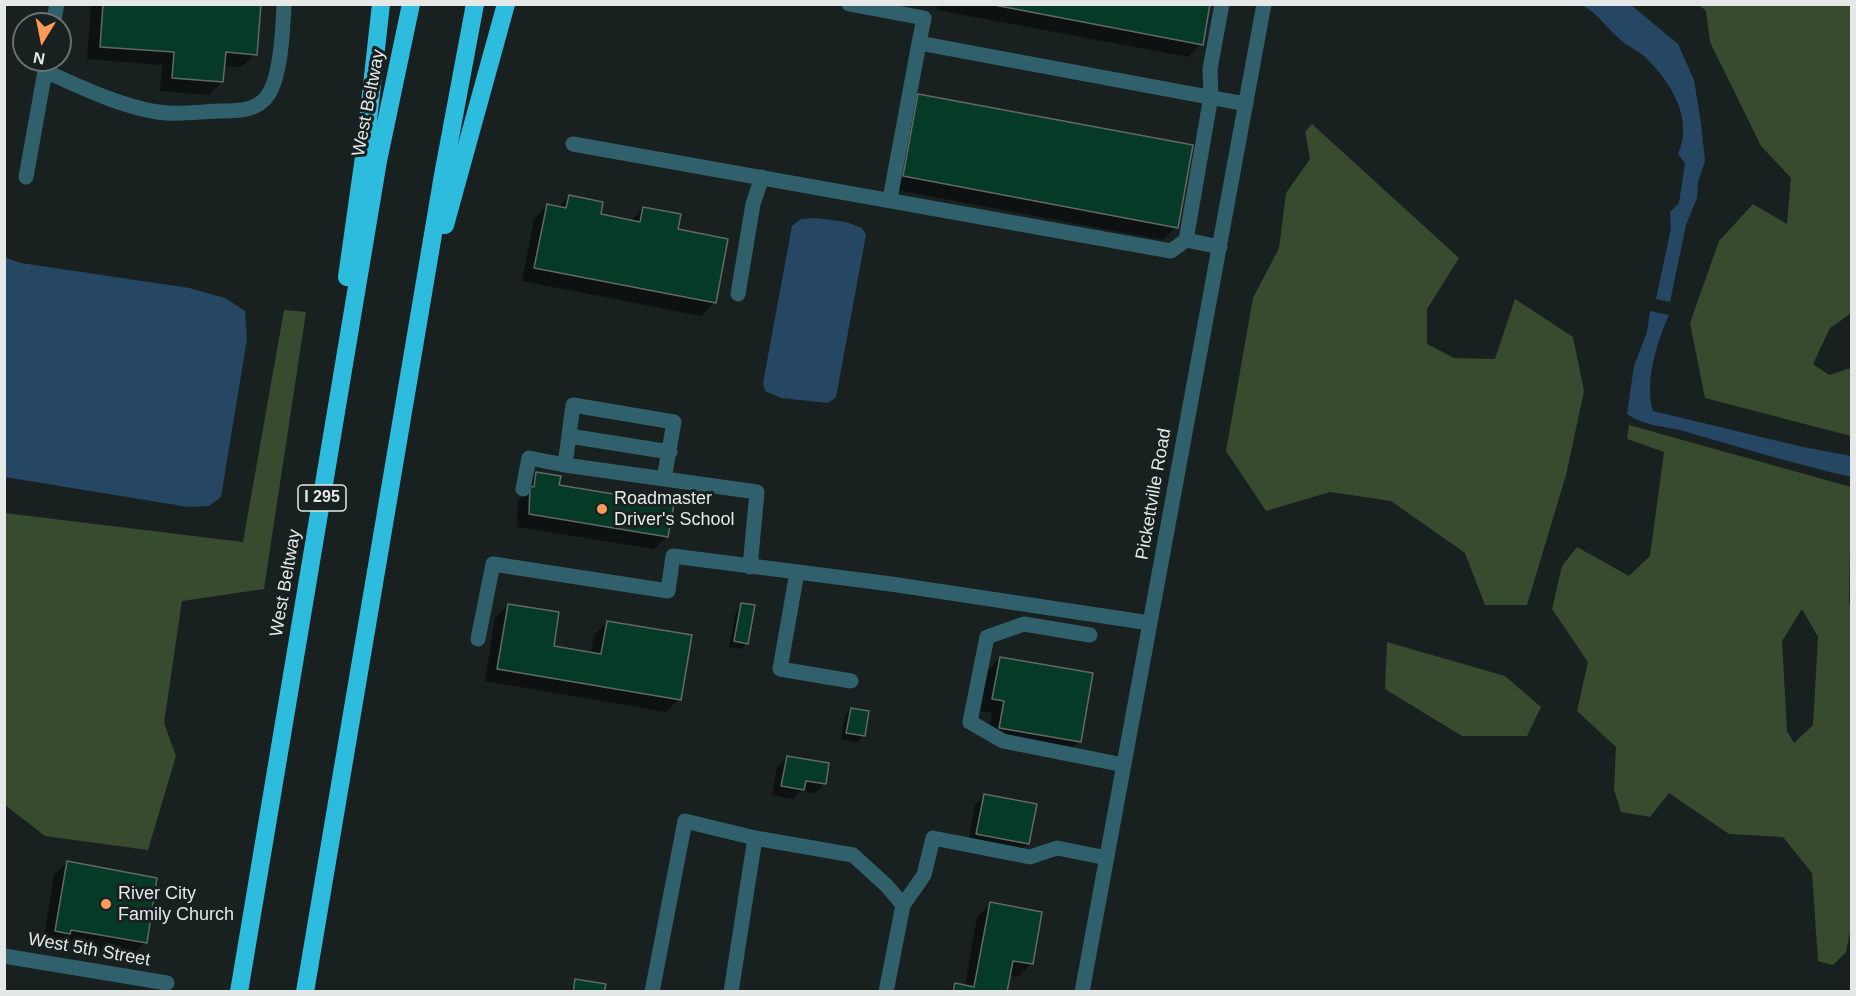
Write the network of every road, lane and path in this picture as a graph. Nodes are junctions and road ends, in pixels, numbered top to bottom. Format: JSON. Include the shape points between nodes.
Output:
{"nodes":[{"id":1,"x":284,"y":4,"type":"edge"},
{"id":2,"x":381,"y":4,"type":"edge"},
{"id":3,"x":411,"y":4,"type":"edge"},
{"id":4,"x":475,"y":4,"type":"edge"},
{"id":5,"x":506,"y":4,"type":"edge"},
{"id":6,"x":849,"y":4,"type":"edge"},
{"id":7,"x":1222,"y":4,"type":"edge"},
{"id":8,"x":1264,"y":4,"type":"edge"},
{"id":9,"x":919,"y":43,"type":"junction"},
{"id":10,"x":45,"y":72,"type":"edge"},
{"id":11,"x":57,"y":72,"type":"edge"},
{"id":12,"x":1210,"y":96,"type":"junction"},
{"id":13,"x":1246,"y":104,"type":"junction"},
{"id":14,"x":573,"y":144,"type":"dead end"},
{"id":15,"x":26,"y":177,"type":"dead end"},
{"id":16,"x":762,"y":177,"type":"junction"},
{"id":17,"x":890,"y":200,"type":"junction"},
{"id":18,"x":1186,"y":240,"type":"junction"},
{"id":19,"x":1220,"y":247,"type":"junction"},
{"id":20,"x":738,"y":294,"type":"dead end"},
{"id":21,"x":416,"y":331,"type":"junction"},
{"id":22,"x":343,"y":370,"type":"junction"},
{"id":23,"x":569,"y":436,"type":"junction"},
{"id":24,"x":670,"y":452,"type":"junction"},
{"id":25,"x":565,"y":465,"type":"junction"},
{"id":26,"x":664,"y":479,"type":"junction"},
{"id":27,"x":523,"y":489,"type":"dead end"},
{"id":28,"x":750,"y":567,"type":"junction"},
{"id":29,"x":797,"y":572,"type":"junction"},
{"id":30,"x":1150,"y":623,"type":"junction"},
{"id":31,"x":1090,"y":635,"type":"dead end"},
{"id":32,"x":478,"y":639,"type":"dead end"},
{"id":33,"x":851,"y":681,"type":"dead end"},
{"id":34,"x":1124,"y":765,"type":"junction"},
{"id":35,"x":755,"y":838,"type":"junction"},
{"id":36,"x":1107,"y":858,"type":"junction"},
{"id":37,"x":903,"y":905,"type":"junction"},
{"id":38,"x":4,"y":956,"type":"edge"},
{"id":39,"x":166,"y":983,"type":"dead end"},
{"id":40,"x":239,"y":992,"type":"edge"},
{"id":41,"x":305,"y":992,"type":"edge"},
{"id":42,"x":652,"y":992,"type":"edge"},
{"id":43,"x":731,"y":992,"type":"edge"},
{"id":44,"x":886,"y":992,"type":"edge"},
{"id":45,"x":1082,"y":992,"type":"edge"}],
"edges":[{"from":1,"to":11,"type":"street","via":[[277,69],[269,94],[259,105],[240,111],[167,113],[145,109],[81,88]]},
{"from":2,"to":22,"type":"highway","via":[[344,297]]},
{"from":3,"to":22,"type":"highway","name":"West Beltway","number":"I 295","via":[[378,161]]},
{"from":4,"to":21,"type":"highway"},
{"from":5,"to":21,"type":"highway"},
{"from":6,"to":9,"type":"street","via":[[924,18]]},
{"from":7,"to":12,"type":"street","via":[[1210,69]]},
{"from":8,"to":13,"type":"street","name":"Pickettville Road"},
{"from":9,"to":12,"type":"street"},
{"from":9,"to":17,"type":"street"},
{"from":10,"to":15,"type":"street"},
{"from":12,"to":13,"type":"street"},
{"from":12,"to":18,"type":"street"},
{"from":13,"to":19,"type":"street","name":"Pickettville Road"},
{"from":14,"to":16,"type":"street"},
{"from":16,"to":17,"type":"street"},
{"from":16,"to":20,"type":"street","via":[[753,204]]},
{"from":17,"to":18,"type":"street","via":[[1171,251]]},
{"from":18,"to":19,"type":"street"},
{"from":19,"to":30,"type":"street","name":"Pickettville Road"},
{"from":21,"to":41,"type":"highway"},
{"from":22,"to":40,"type":"highway","name":"West Beltway","number":"I 295"},
{"from":23,"to":24,"type":"street"},
{"from":23,"to":24,"type":"street","via":[[573,405],[674,422]]},
{"from":23,"to":25,"type":"street"},
{"from":24,"to":26,"type":"street"},
{"from":25,"to":26,"type":"street"},
{"from":25,"to":27,"type":"street","via":[[529,458]]},
{"from":26,"to":28,"type":"street","via":[[757,492]]},
{"from":28,"to":29,"type":"street"},
{"from":28,"to":32,"type":"street","via":[[673,556],[668,591],[493,564]]},
{"from":29,"to":30,"type":"street"},
{"from":29,"to":33,"type":"street","via":[[780,669]]},
{"from":30,"to":34,"type":"street","name":"Pickettville Road"},
{"from":31,"to":34,"type":"street","via":[[1024,624],[987,637],[970,722],[1004,741]]},
{"from":34,"to":36,"type":"street","name":"Pickettville Road"},
{"from":35,"to":37,"type":"street","via":[[853,855]]},
{"from":35,"to":42,"type":"street","via":[[685,821]]},
{"from":35,"to":43,"type":"street"},
{"from":36,"to":37,"type":"street","via":[[1057,848],[1030,857],[933,838],[924,875]]},
{"from":36,"to":45,"type":"street","name":"Pickettville Road"},
{"from":37,"to":44,"type":"street"},
{"from":38,"to":39,"type":"street","name":"West 5th Street"}]}
